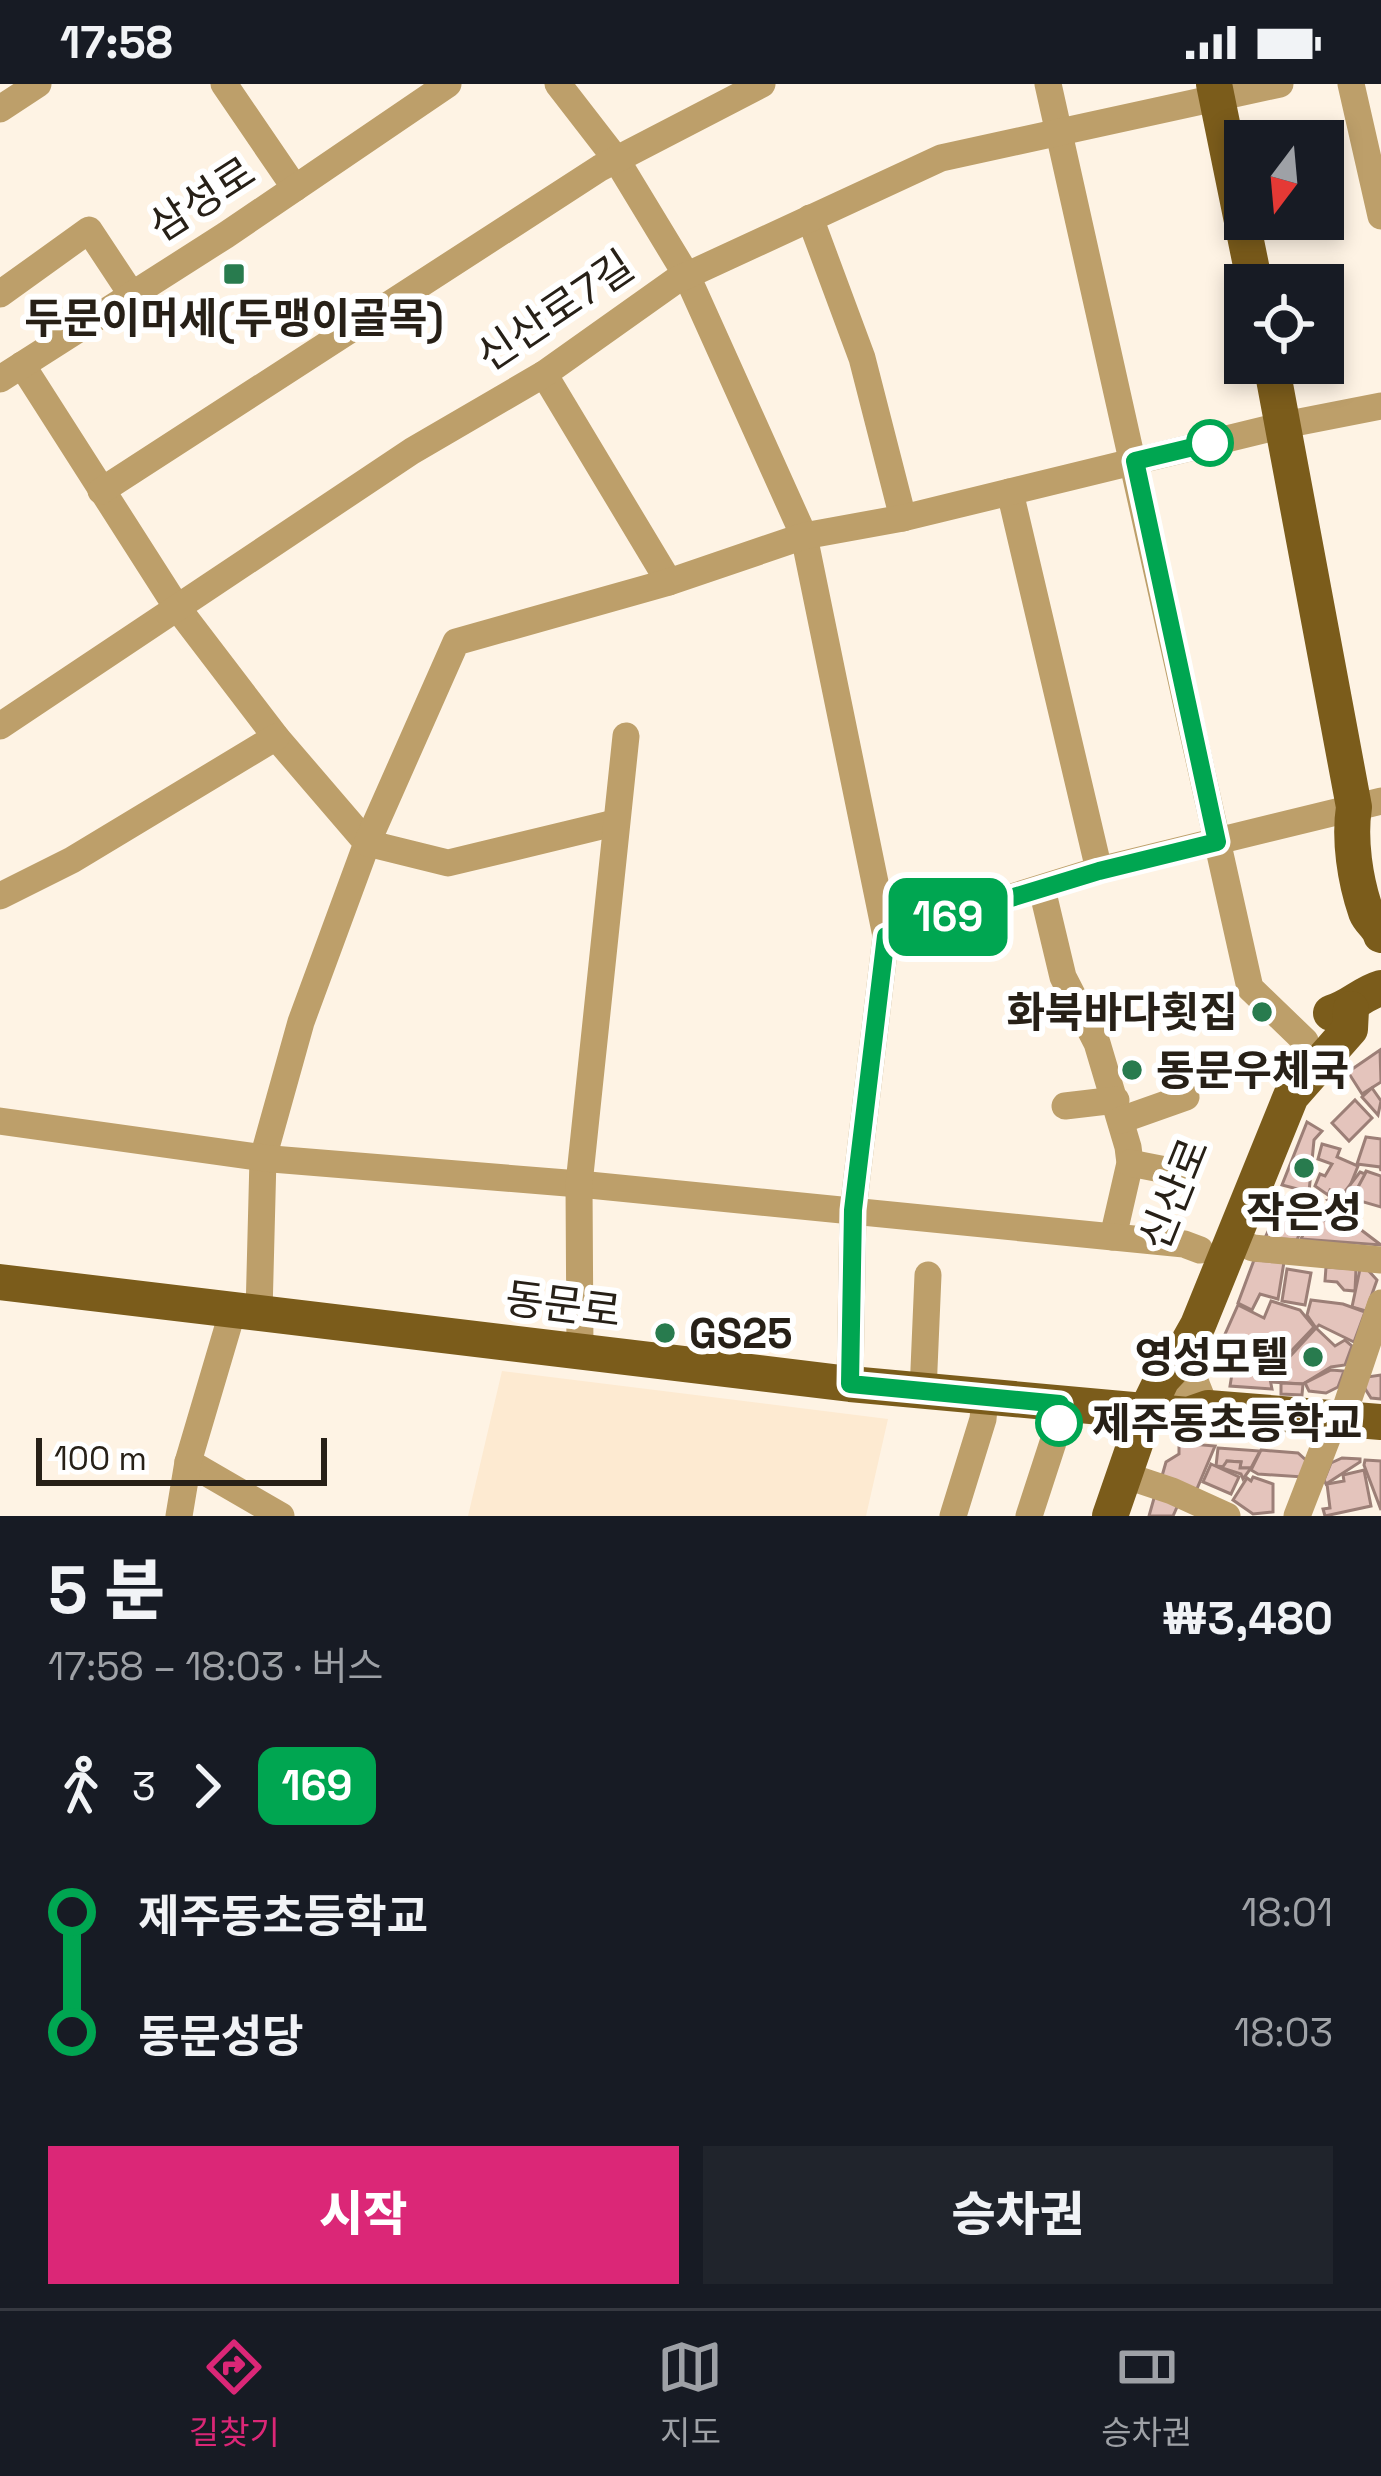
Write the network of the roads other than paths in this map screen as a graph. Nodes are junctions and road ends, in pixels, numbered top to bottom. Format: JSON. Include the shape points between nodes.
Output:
{"nodes":[{"id":1,"x":224,"y":84,"type":"edge"},
{"id":2,"x":448,"y":84,"type":"edge"},
{"id":3,"x":558,"y":84,"type":"edge"},
{"id":4,"x":762,"y":84,"type":"edge"},
{"id":5,"x":1048,"y":84,"type":"edge"},
{"id":6,"x":1280,"y":84,"type":"edge"},
{"id":7,"x":1351,"y":84,"type":"edge"},
{"id":8,"x":1215,"y":91,"type":"edge"},
{"id":9,"x":1059,"y":132,"type":"junction"},
{"id":10,"x":616,"y":159,"type":"junction"},
{"id":11,"x":295,"y":188,"type":"junction"},
{"id":12,"x":1381,"y":216,"type":"edge"},
{"id":13,"x":810,"y":218,"type":"junction"},
{"id":14,"x":1251,"y":264,"type":"edge"},
{"id":15,"x":687,"y":276,"type":"junction"},
{"id":16,"x":0,"y":294,"type":"edge"},
{"id":17,"x":132,"y":295,"type":"junction"},
{"id":18,"x":7,"y":371,"type":"edge"},
{"id":19,"x":544,"y":374,"type":"junction"},
{"id":20,"x":1275,"y":384,"type":"edge"},
{"id":21,"x":1381,"y":406,"type":"edge"},
{"id":22,"x":1284,"y":425,"type":"junction"},
{"id":23,"x":1135,"y":461,"type":"junction"},
{"id":24,"x":101,"y":491,"type":"junction"},
{"id":25,"x":1010,"y":492,"type":"junction"},
{"id":26,"x":903,"y":518,"type":"junction"},
{"id":27,"x":804,"y":536,"type":"junction"},
{"id":28,"x":669,"y":581,"type":"junction"},
{"id":29,"x":176,"y":606,"type":"junction"},
{"id":30,"x":0,"y":725,"type":"edge"},
{"id":31,"x":626,"y":736,"type":"dead end"},
{"id":32,"x":276,"y":737,"type":"junction"},
{"id":33,"x":1367,"y":804,"type":"edge"},
{"id":34,"x":614,"y":823,"type":"junction"},
{"id":35,"x":1217,"y":842,"type":"junction"},
{"id":36,"x":367,"y":843,"type":"junction"},
{"id":37,"x":1099,"y":871,"type":"junction"},
{"id":38,"x":1042,"y":889,"type":"junction"},
{"id":39,"x":1381,"y":890,"type":"edge"},
{"id":40,"x":0,"y":896,"type":"edge"},
{"id":41,"x":1380,"y":929,"type":"edge"},
{"id":42,"x":886,"y":936,"type":"junction"},
{"id":43,"x":1366,"y":998,"type":"edge"},
{"id":44,"x":1305,"y":1041,"type":"junction"},
{"id":45,"x":1186,"y":1097,"type":"dead end"},
{"id":46,"x":1065,"y":1106,"type":"dead end"},
{"id":47,"x":1118,"y":1110,"type":"junction"},
{"id":48,"x":0,"y":1121,"type":"edge"},
{"id":49,"x":262,"y":1158,"type":"junction"},
{"id":50,"x":1130,"y":1163,"type":"junction"},
{"id":51,"x":1181,"y":1173,"type":"dead end"},
{"id":52,"x":579,"y":1184,"type":"junction"},
{"id":53,"x":853,"y":1210,"type":"junction"},
{"id":54,"x":1113,"y":1237,"type":"junction"},
{"id":55,"x":1216,"y":1245,"type":"junction"},
{"id":56,"x":1381,"y":1260,"type":"edge"},
{"id":57,"x":928,"y":1275,"type":"dead end"},
{"id":58,"x":1,"y":1284,"type":"edge"},
{"id":59,"x":1381,"y":1303,"type":"edge"},
{"id":60,"x":246,"y":1311,"type":"junction"},
{"id":61,"x":1198,"y":1325,"type":"junction"},
{"id":62,"x":580,"y":1352,"type":"junction"},
{"id":63,"x":850,"y":1384,"type":"junction"},
{"id":64,"x":923,"y":1392,"type":"junction"},
{"id":65,"x":1154,"y":1396,"type":"junction"},
{"id":66,"x":985,"y":1397,"type":"junction"},
{"id":67,"x":1060,"y":1404,"type":"junction"},
{"id":68,"x":1193,"y":1407,"type":"junction"},
{"id":69,"x":1236,"y":1411,"type":"junction"},
{"id":70,"x":1381,"y":1422,"type":"edge"},
{"id":71,"x":1335,"y":1427,"type":"junction"},
{"id":72,"x":1381,"y":1440,"type":"edge"},
{"id":73,"x":188,"y":1462,"type":"junction"},
{"id":74,"x":1124,"y":1475,"type":"junction"},
{"id":75,"x":179,"y":1516,"type":"edge"},
{"id":76,"x":281,"y":1516,"type":"edge"},
{"id":77,"x":953,"y":1516,"type":"edge"},
{"id":78,"x":1029,"y":1516,"type":"edge"},
{"id":79,"x":1110,"y":1516,"type":"edge"},
{"id":80,"x":1227,"y":1516,"type":"edge"},
{"id":81,"x":1297,"y":1516,"type":"edge"}],
"edges":[{"from":1,"to":11,"type":"street"},
{"from":2,"to":11,"type":"street","name":"삼성로"},
{"from":3,"to":10,"type":"street"},
{"from":4,"to":10,"type":"street"},
{"from":5,"to":9,"type":"street"},
{"from":6,"to":8,"type":"street","name":"신산로7길"},
{"from":7,"to":12,"type":"street"},
{"from":8,"to":9,"type":"street","name":"신산로7길"},
{"from":8,"to":14,"type":"main road"},
{"from":9,"to":13,"type":"street","name":"신산로7길","via":[[940,158]]},
{"from":9,"to":23,"type":"street"},
{"from":10,"to":15,"type":"street"},
{"from":10,"to":24,"type":"street"},
{"from":11,"to":17,"type":"street","name":"삼성로"},
{"from":13,"to":15,"type":"street","name":"신산로7길"},
{"from":13,"to":26,"type":"street","via":[[862,358]]},
{"from":15,"to":19,"type":"street","name":"신산로7길"},
{"from":15,"to":27,"type":"street"},
{"from":16,"to":17,"type":"street","via":[[88,230]]},
{"from":17,"to":18,"type":"street","name":"삼성로"},
{"from":18,"to":24,"type":"street"},
{"from":19,"to":28,"type":"street"},
{"from":19,"to":29,"type":"street","name":"신산로7길"},
{"from":20,"to":22,"type":"main road"},
{"from":21,"to":22,"type":"street"},
{"from":22,"to":23,"type":"street"},
{"from":22,"to":33,"type":"main road"},
{"from":23,"to":25,"type":"street"},
{"from":23,"to":35,"type":"street"},
{"from":24,"to":29,"type":"street"},
{"from":25,"to":26,"type":"street"},
{"from":25,"to":37,"type":"street"},
{"from":26,"to":27,"type":"street"},
{"from":27,"to":28,"type":"street"},
{"from":27,"to":42,"type":"street"},
{"from":28,"to":36,"type":"street","via":[[456,642]]},
{"from":29,"to":30,"type":"street","name":"신산로7길"},
{"from":29,"to":32,"type":"street"},
{"from":31,"to":34,"type":"street"},
{"from":32,"to":36,"type":"street"},
{"from":32,"to":40,"type":"street"},
{"from":33,"to":35,"type":"street"},
{"from":33,"to":39,"type":"main road"},
{"from":33,"to":41,"type":"main road","via":[[1350,833],[1368,918]]},
{"from":34,"to":36,"type":"street","via":[[448,863]]},
{"from":34,"to":52,"type":"street"},
{"from":35,"to":37,"type":"street"},
{"from":35,"to":44,"type":"street","via":[[1250,988]]},
{"from":36,"to":49,"type":"street","via":[[301,1022]]},
{"from":37,"to":38,"type":"street"},
{"from":38,"to":42,"type":"street"},
{"from":38,"to":47,"type":"street","via":[[1064,977],[1093,1032]]},
{"from":42,"to":53,"type":"street"},
{"from":43,"to":44,"type":"main road","name":"신산로","via":[[1333,1012]]},
{"from":43,"to":55,"type":"main road","name":"신산로","via":[[1350,1029],[1291,1096]]},
{"from":44,"to":55,"type":"main road","name":"신산로","via":[[1262,1100]]},
{"from":45,"to":47,"type":"street"},
{"from":46,"to":47,"type":"street"},
{"from":47,"to":50,"type":"street"},
{"from":48,"to":49,"type":"street"},
{"from":49,"to":52,"type":"street"},
{"from":49,"to":60,"type":"street"},
{"from":50,"to":51,"type":"street"},
{"from":50,"to":54,"type":"street"},
{"from":52,"to":53,"type":"street"},
{"from":52,"to":62,"type":"street"},
{"from":53,"to":54,"type":"street"},
{"from":53,"to":63,"type":"street"},
{"from":54,"to":55,"type":"street"},
{"from":55,"to":56,"type":"street"},
{"from":55,"to":61,"type":"main road","name":"신산로"},
{"from":55,"to":65,"type":"main road","name":"신산로","via":[[1157,1361]]},
{"from":57,"to":64,"type":"street"},
{"from":58,"to":60,"type":"main road","name":"동문로"},
{"from":59,"to":71,"type":"street"},
{"from":60,"to":62,"type":"main road","name":"동문로"},
{"from":60,"to":73,"type":"street"},
{"from":61,"to":65,"type":"main road","name":"신산로"},
{"from":61,"to":69,"type":"main road","via":[[1202,1381]]},
{"from":62,"to":63,"type":"main road","name":"동문로"},
{"from":63,"to":64,"type":"main road","name":"동문로"},
{"from":64,"to":66,"type":"main road","name":"동문로"},
{"from":65,"to":67,"type":"main road","name":"동문로"},
{"from":65,"to":68,"type":"main road","name":"동문로"},
{"from":65,"to":74,"type":"main road"},
{"from":66,"to":67,"type":"main road","name":"동문로"},
{"from":66,"to":77,"type":"street"},
{"from":67,"to":78,"type":"street"},
{"from":68,"to":69,"type":"main road","name":"동문로"},
{"from":68,"to":71,"type":"main road","name":"동문로","via":[[1206,1425]]},
{"from":69,"to":71,"type":"main road","name":"동문로"},
{"from":70,"to":71,"type":"main road","name":"동문로"},
{"from":71,"to":72,"type":"main road","name":"동문로"},
{"from":71,"to":81,"type":"street"},
{"from":73,"to":75,"type":"street"},
{"from":73,"to":76,"type":"street"},
{"from":74,"to":79,"type":"main road"},
{"from":74,"to":80,"type":"street"}]}
